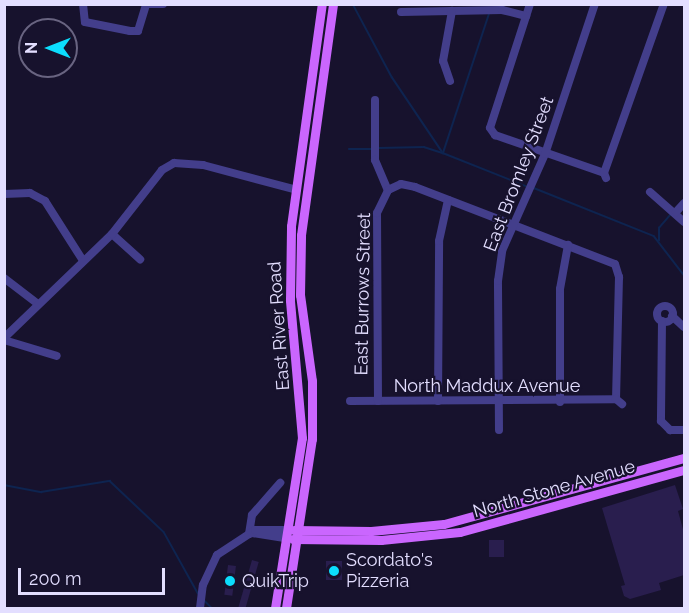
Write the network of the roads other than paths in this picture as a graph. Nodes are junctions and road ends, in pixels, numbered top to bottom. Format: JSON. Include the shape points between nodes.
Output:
{"nodes":[{"id":1,"x":83,"y":4,"type":"edge"},
{"id":2,"x":146,"y":4,"type":"edge"},
{"id":3,"x":163,"y":4,"type":"edge"},
{"id":4,"x":322,"y":4,"type":"edge"},
{"id":5,"x":333,"y":4,"type":"edge"},
{"id":6,"x":530,"y":4,"type":"edge"},
{"id":7,"x":595,"y":4,"type":"edge"},
{"id":8,"x":664,"y":4,"type":"edge"},
{"id":9,"x":452,"y":11,"type":"junction"},
{"id":10,"x":401,"y":12,"type":"dead end"},
{"id":11,"x":526,"y":16,"type":"junction"},
{"id":12,"x":450,"y":81,"type":"dead end"},
{"id":13,"x":375,"y":100,"type":"dead end"},
{"id":14,"x":545,"y":154,"type":"junction"},
{"id":15,"x":297,"y":190,"type":"junction"},
{"id":16,"x":388,"y":190,"type":"junction"},
{"id":17,"x":650,"y":192,"type":"dead end"},
{"id":18,"x":4,"y":194,"type":"edge"},
{"id":19,"x":448,"y":200,"type":"junction"},
{"id":20,"x":684,"y":203,"type":"edge"},
{"id":21,"x":676,"y":212,"type":"junction"},
{"id":22,"x":684,"y":222,"type":"edge"},
{"id":23,"x":512,"y":224,"type":"junction"},
{"id":24,"x":112,"y":234,"type":"junction"},
{"id":25,"x":568,"y":245,"type":"junction"},
{"id":26,"x":290,"y":250,"type":"junction"},
{"id":27,"x":82,"y":259,"type":"junction"},
{"id":28,"x":140,"y":259,"type":"dead end"},
{"id":29,"x":300,"y":263,"type":"junction"},
{"id":30,"x":4,"y":278,"type":"edge"},
{"id":31,"x":38,"y":304,"type":"junction"},
{"id":32,"x":303,"y":313,"type":"junction"},
{"id":33,"x":672,"y":316,"type":"junction"},
{"id":34,"x":662,"y":321,"type":"junction"},
{"id":35,"x":684,"y":327,"type":"edge"},
{"id":36,"x":4,"y":339,"type":"edge"},
{"id":37,"x":57,"y":356,"type":"dead end"},
{"id":38,"x":350,"y":401,"type":"dead end"},
{"id":39,"x":378,"y":401,"type":"junction"},
{"id":40,"x":438,"y":401,"type":"junction"},
{"id":41,"x":499,"y":401,"type":"junction"},
{"id":42,"x":560,"y":402,"type":"junction"},
{"id":43,"x":499,"y":430,"type":"dead end"},
{"id":44,"x":684,"y":430,"type":"edge"},
{"id":45,"x":684,"y":458,"type":"edge"},
{"id":46,"x":684,"y":470,"type":"edge"},
{"id":47,"x":280,"y":483,"type":"dead end"},
{"id":48,"x":250,"y":533,"type":"junction"},
{"id":49,"x":288,"y":535,"type":"junction"},
{"id":50,"x":300,"y":535,"type":"junction"},
{"id":51,"x":286,"y":608,"type":"edge"},
{"id":52,"x":200,"y":609,"type":"edge"},
{"id":53,"x":275,"y":609,"type":"edge"}],
"edges":[{"from":1,"to":2,"type":"street","via":[[85,22],[130,31],[138,31]]},
{"from":2,"to":3,"type":"street"},
{"from":4,"to":15,"type":"main road","name":"East River Road"},
{"from":5,"to":29,"type":"main road","name":"East River Road"},
{"from":6,"to":11,"type":"street"},
{"from":7,"to":14,"type":"street","name":"East Bromley Street"},
{"from":8,"to":14,"type":"street","via":[[605,175]]},
{"from":9,"to":10,"type":"street"},
{"from":9,"to":11,"type":"street","via":[[502,10]]},
{"from":9,"to":12,"type":"street","via":[[443,61]]},
{"from":11,"to":14,"type":"street","via":[[490,123],[495,135]]},
{"from":13,"to":16,"type":"street","via":[[375,160]]},
{"from":14,"to":23,"type":"street","name":"East Bromley Street"},
{"from":15,"to":24,"type":"street","via":[[203,165],[174,163],[162,170]]},
{"from":15,"to":26,"type":"main road","name":"East River Road"},
{"from":15,"to":29,"type":"main road","via":[[301,197],[295,247]]},
{"from":16,"to":19,"type":"street","via":[[401,184]]},
{"from":16,"to":39,"type":"street","name":"East Burrows Street","via":[[377,213]]},
{"from":17,"to":21,"type":"street"},
{"from":18,"to":27,"type":"street","via":[[30,193],[45,201]]},
{"from":19,"to":23,"type":"street"},
{"from":19,"to":40,"type":"street","via":[[439,241]]},
{"from":20,"to":21,"type":"street"},
{"from":21,"to":22,"type":"street"},
{"from":23,"to":25,"type":"street"},
{"from":23,"to":41,"type":"street","name":"East Bromley Street","via":[[498,281]]},
{"from":24,"to":27,"type":"street"},
{"from":24,"to":28,"type":"street"},
{"from":25,"to":42,"type":"street","via":[[560,289]]},
{"from":25,"to":42,"type":"street","name":"North Maddux Avenue","via":[[617,267],[619,401]]},
{"from":26,"to":32,"type":"main road","via":[[298,309]]},
{"from":26,"to":49,"type":"main road","name":"East River Road","via":[[302,428]]},
{"from":27,"to":31,"type":"street"},
{"from":29,"to":32,"type":"main road","name":"East River Road"},
{"from":30,"to":31,"type":"street"},
{"from":31,"to":36,"type":"street"},
{"from":32,"to":50,"type":"main road","name":"East River Road","via":[[313,408]]},
{"from":33,"to":34,"type":"street"},
{"from":33,"to":34,"type":"street","via":[[670,308],[660,307],[657,314]]},
{"from":33,"to":35,"type":"street"},
{"from":34,"to":44,"type":"street","via":[[661,422],[670,430]]},
{"from":36,"to":37,"type":"street"},
{"from":38,"to":39,"type":"street","name":"North Maddux Avenue"},
{"from":39,"to":40,"type":"street","name":"North Maddux Avenue"},
{"from":40,"to":41,"type":"street","name":"North Maddux Avenue"},
{"from":41,"to":42,"type":"street","name":"North Maddux Avenue"},
{"from":41,"to":43,"type":"street","name":"East Bromley Street"},
{"from":45,"to":50,"type":"main road","name":"North Stone Avenue","via":[[444,524]]},
{"from":46,"to":50,"type":"main road","name":"North Stone Avenue","via":[[460,532],[381,540]]},
{"from":47,"to":48,"type":"street","via":[[252,515]]},
{"from":48,"to":49,"type":"street"},
{"from":48,"to":52,"type":"street","via":[[217,555],[203,585]]},
{"from":49,"to":50,"type":"main road","name":"North Stone Avenue"},
{"from":49,"to":53,"type":"main road","name":"East River Road"},
{"from":50,"to":51,"type":"main road","name":"East River Road"}]}
